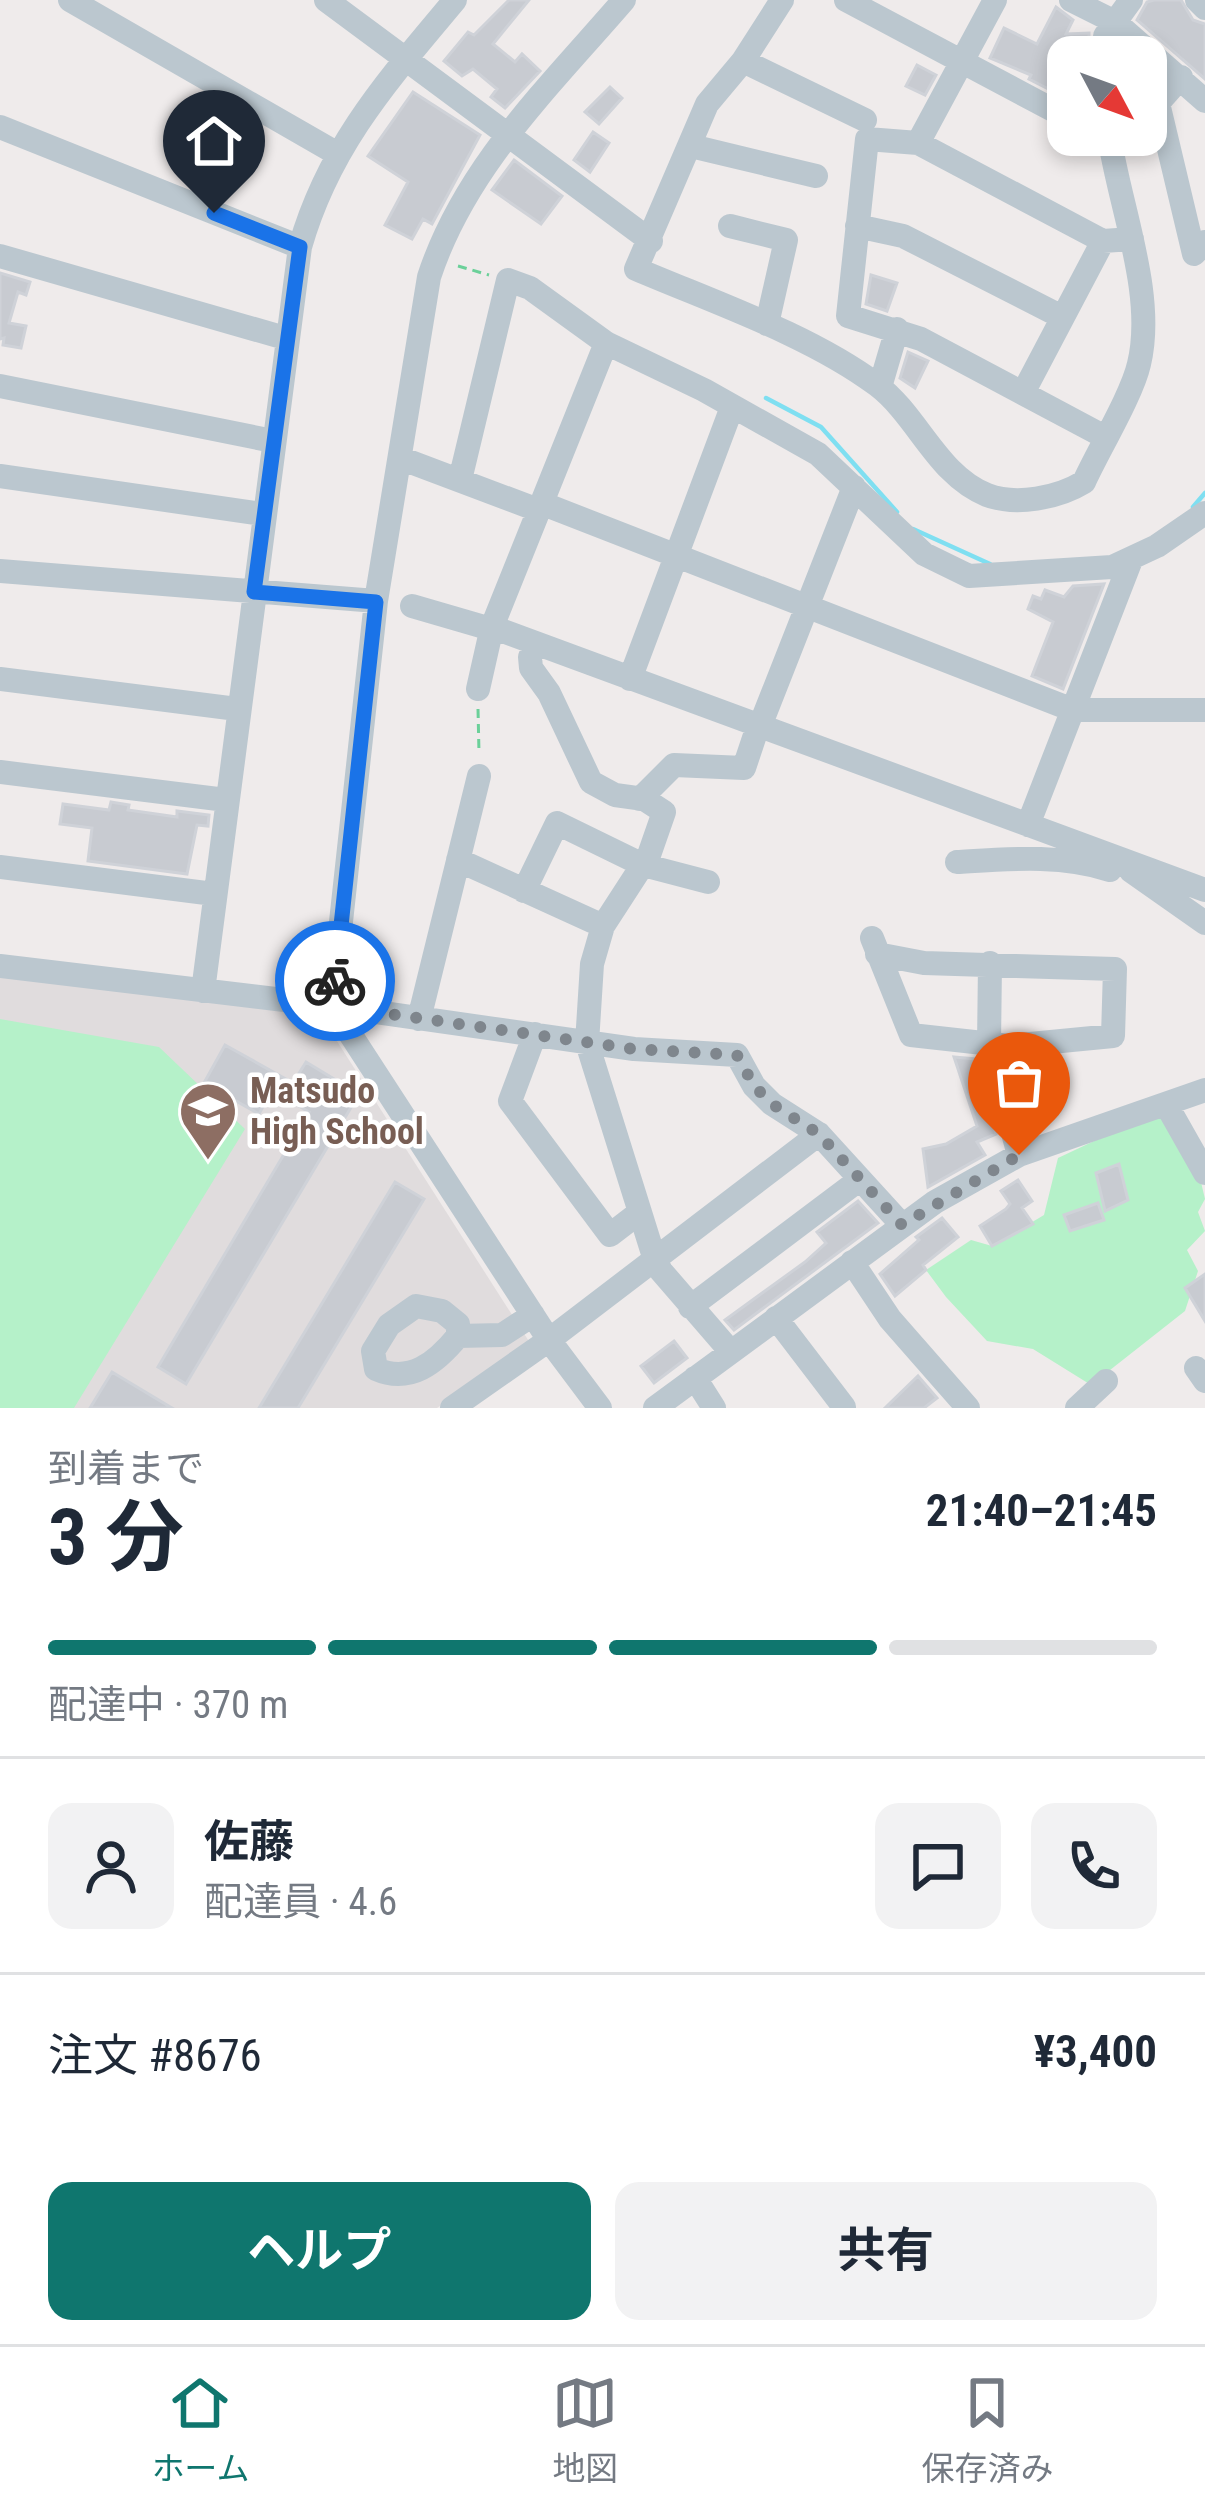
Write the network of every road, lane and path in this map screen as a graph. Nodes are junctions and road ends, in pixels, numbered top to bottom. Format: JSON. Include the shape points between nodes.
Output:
{"nodes":[{"id":1,"x":70,"y":0,"type":"edge"},
{"id":2,"x":326,"y":0,"type":"edge"},
{"id":3,"x":455,"y":0,"type":"edge"},
{"id":4,"x":624,"y":0,"type":"edge"},
{"id":5,"x":846,"y":0,"type":"edge"},
{"id":6,"x":995,"y":0,"type":"edge"},
{"id":7,"x":1071,"y":0,"type":"edge"},
{"id":8,"x":1131,"y":0,"type":"edge"},
{"id":9,"x":1197,"y":0,"type":"edge"},
{"id":10,"x":778,"y":1,"type":"edge"},
{"id":11,"x":1205,"y":8,"type":"edge"},
{"id":12,"x":1115,"y":22,"type":"junction"},
{"id":13,"x":1105,"y":36,"type":"edge"},
{"id":14,"x":406,"y":58,"type":"junction"},
{"id":15,"x":743,"y":61,"type":"junction"},
{"id":16,"x":964,"y":61,"type":"junction"},
{"id":17,"x":1181,"y":77,"type":"junction"},
{"id":18,"x":1205,"y":101,"type":"edge"},
{"id":19,"x":1047,"y":106,"type":"edge"},
{"id":20,"x":865,"y":120,"type":"dead end"},
{"id":21,"x":0,"y":127,"type":"edge"},
{"id":22,"x":508,"y":135,"type":"junction"},
{"id":23,"x":918,"y":143,"type":"junction"},
{"id":24,"x":691,"y":146,"type":"junction"},
{"id":25,"x":336,"y":154,"type":"junction"},
{"id":26,"x":1111,"y":156,"type":"edge"},
{"id":27,"x":816,"y":176,"type":"dead end"},
{"id":28,"x":730,"y":226,"type":"dead end"},
{"id":29,"x":857,"y":226,"type":"junction"},
{"id":30,"x":1132,"y":239,"type":"junction"},
{"id":31,"x":651,"y":241,"type":"junction"},
{"id":32,"x":1103,"y":241,"type":"junction"},
{"id":33,"x":1205,"y":242,"type":"edge"},
{"id":34,"x":300,"y":247,"type":"junction"},
{"id":35,"x":0,"y":256,"type":"edge"},
{"id":36,"x":448,"y":263,"type":"dead end"},
{"id":37,"x":508,"y":280,"type":"junction"},
{"id":38,"x":1062,"y":317,"type":"junction"},
{"id":39,"x":767,"y":324,"type":"junction"},
{"id":40,"x":897,"y":329,"type":"junction"},
{"id":41,"x":285,"y":338,"type":"junction"},
{"id":42,"x":606,"y":343,"type":"junction"},
{"id":43,"x":0,"y":386,"type":"edge"},
{"id":44,"x":880,"y":387,"type":"junction"},
{"id":45,"x":1023,"y":393,"type":"junction"},
{"id":46,"x":732,"y":407,"type":"junction"},
{"id":47,"x":1105,"y":437,"type":"junction"},
{"id":48,"x":273,"y":441,"type":"junction"},
{"id":49,"x":400,"y":458,"type":"junction"},
{"id":50,"x":0,"y":476,"type":"edge"},
{"id":51,"x":460,"y":480,"type":"junction"},
{"id":52,"x":854,"y":487,"type":"junction"},
{"id":53,"x":539,"y":506,"type":"junction"},
{"id":54,"x":1205,"y":513,"type":"edge"},
{"id":55,"x":262,"y":514,"type":"junction"},
{"id":56,"x":676,"y":555,"type":"junction"},
{"id":57,"x":1131,"y":560,"type":"junction"},
{"id":58,"x":0,"y":571,"type":"edge"},
{"id":59,"x":254,"y":592,"type":"junction"},
{"id":60,"x":376,"y":602,"type":"junction"},
{"id":61,"x":808,"y":604,"type":"junction"},
{"id":62,"x":412,"y":606,"type":"dead end"},
{"id":63,"x":491,"y":628,"type":"junction"},
{"id":64,"x":536,"y":644,"type":"junction"},
{"id":65,"x":0,"y":679,"type":"edge"},
{"id":66,"x":630,"y":679,"type":"junction"},
{"id":67,"x":478,"y":689,"type":"joint"},
{"id":68,"x":237,"y":709,"type":"junction"},
{"id":69,"x":1073,"y":710,"type":"junction"},
{"id":70,"x":1205,"y":710,"type":"edge"},
{"id":71,"x":759,"y":726,"type":"junction"},
{"id":72,"x":0,"y":772,"type":"edge"},
{"id":73,"x":479,"y":776,"type":"joint"},
{"id":74,"x":640,"y":799,"type":"junction"},
{"id":75,"x":226,"y":800,"type":"junction"},
{"id":76,"x":1028,"y":825,"type":"junction"},
{"id":77,"x":1110,"y":855,"type":"junction"},
{"id":78,"x":458,"y":860,"type":"junction"},
{"id":79,"x":957,"y":862,"type":"dead end"},
{"id":80,"x":643,"y":865,"type":"junction"},
{"id":81,"x":0,"y":867,"type":"edge"},
{"id":82,"x":1141,"y":880,"type":"junction"},
{"id":83,"x":709,"y":882,"type":"dead end"},
{"id":84,"x":1205,"y":890,"type":"edge"},
{"id":85,"x":524,"y":891,"type":"junction"},
{"id":86,"x":214,"y":894,"type":"junction"},
{"id":87,"x":1205,"y":923,"type":"edge"},
{"id":88,"x":603,"y":926,"type":"junction"},
{"id":89,"x":990,"y":963,"type":"junction"},
{"id":90,"x":0,"y":966,"type":"edge"},
{"id":91,"x":203,"y":991,"type":"junction"},
{"id":92,"x":334,"y":1006,"type":"junction"},
{"id":93,"x":419,"y":1018,"type":"junction"},
{"id":94,"x":536,"y":1034,"type":"junction"},
{"id":95,"x":587,"y":1043,"type":"junction"},
{"id":96,"x":989,"y":1045,"type":"junction"},
{"id":97,"x":1205,"y":1090,"type":"edge"},
{"id":98,"x":1166,"y":1104,"type":"junction"},
{"id":99,"x":819,"y":1134,"type":"junction"},
{"id":100,"x":1019,"y":1155,"type":"junction"},
{"id":101,"x":1205,"y":1173,"type":"edge"},
{"id":102,"x":859,"y":1180,"type":"junction"},
{"id":103,"x":640,"y":1212,"type":"junction"},
{"id":104,"x":902,"y":1225,"type":"junction"},
{"id":105,"x":654,"y":1257,"type":"junction"},
{"id":106,"x":853,"y":1262,"type":"junction"},
{"id":107,"x":690,"y":1307,"type":"junction"},
{"id":108,"x":533,"y":1315,"type":"junction"},
{"id":109,"x":776,"y":1318,"type":"junction"},
{"id":110,"x":458,"y":1336,"type":"dead end"},
{"id":111,"x":549,"y":1340,"type":"junction"},
{"id":112,"x":731,"y":1352,"type":"junction"},
{"id":113,"x":695,"y":1378,"type":"junction"},
{"id":114,"x":1106,"y":1381,"type":"dead end"},
{"id":115,"x":844,"y":1407,"type":"edge"},
{"id":116,"x":452,"y":1408,"type":"edge"},
{"id":117,"x":600,"y":1408,"type":"edge"},
{"id":118,"x":656,"y":1408,"type":"edge"},
{"id":119,"x":714,"y":1408,"type":"edge"},
{"id":120,"x":968,"y":1408,"type":"edge"},
{"id":121,"x":1077,"y":1408,"type":"edge"}],
"edges":[{"from":1,"to":25,"type":"street"},
{"from":2,"to":14,"type":"street"},
{"from":3,"to":14,"type":"street"},
{"from":4,"to":22,"type":"street"},
{"from":5,"to":16,"type":"street"},
{"from":6,"to":16,"type":"street"},
{"from":7,"to":12,"type":"street"},
{"from":8,"to":12,"type":"street"},
{"from":9,"to":11,"type":"street"},
{"from":10,"to":15,"type":"street"},
{"from":12,"to":13,"type":"street"},
{"from":12,"to":17,"type":"street"},
{"from":14,"to":22,"type":"street"},
{"from":14,"to":25,"type":"street"},
{"from":15,"to":20,"type":"street"},
{"from":15,"to":24,"type":"street","via":[[707,104]]},
{"from":16,"to":19,"type":"street"},
{"from":16,"to":23,"type":"street"},
{"from":17,"to":18,"type":"street"},
{"from":17,"to":33,"type":"street","via":[[1158,103],[1194,254]]},
{"from":21,"to":34,"type":"street"},
{"from":22,"to":31,"type":"street"},
{"from":22,"to":49,"type":"street","via":[[437,253]]},
{"from":23,"to":29,"type":"street","via":[[867,139]]},
{"from":23,"to":32,"type":"street"},
{"from":24,"to":27,"type":"street"},
{"from":24,"to":31,"type":"street"},
{"from":25,"to":34,"type":"street"},
{"from":26,"to":30,"type":"street"},
{"from":28,"to":39,"type":"street","via":[[786,240]]},
{"from":29,"to":38,"type":"street","via":[[903,236]]},
{"from":29,"to":40,"type":"street","via":[[848,316]]},
{"from":30,"to":32,"type":"street"},
{"from":30,"to":47,"type":"street","via":[[1139,365]]},
{"from":31,"to":39,"type":"street","via":[[637,269]]},
{"from":32,"to":38,"type":"street"},
{"from":34,"to":41,"type":"street"},
{"from":35,"to":41,"type":"street"},
{"from":36,"to":37,"type":"path"},
{"from":37,"to":42,"type":"street"},
{"from":37,"to":51,"type":"street"},
{"from":38,"to":45,"type":"street"},
{"from":39,"to":44,"type":"street"},
{"from":40,"to":44,"type":"street"},
{"from":40,"to":45,"type":"street"},
{"from":41,"to":48,"type":"street"},
{"from":42,"to":46,"type":"street"},
{"from":42,"to":53,"type":"street"},
{"from":43,"to":48,"type":"street"},
{"from":44,"to":47,"type":"street","via":[[949,468],[994,497],[1070,490],[1084,482]]},
{"from":45,"to":47,"type":"street"},
{"from":46,"to":52,"type":"street","via":[[818,454]]},
{"from":46,"to":56,"type":"street"},
{"from":48,"to":55,"type":"street"},
{"from":49,"to":51,"type":"street"},
{"from":49,"to":60,"type":"street"},
{"from":50,"to":55,"type":"street"},
{"from":51,"to":53,"type":"street"},
{"from":52,"to":57,"type":"street","via":[[924,554],[969,576]]},
{"from":52,"to":61,"type":"street"},
{"from":53,"to":56,"type":"street"},
{"from":53,"to":63,"type":"street"},
{"from":54,"to":57,"type":"street"},
{"from":55,"to":59,"type":"street"},
{"from":56,"to":61,"type":"street"},
{"from":56,"to":66,"type":"street"},
{"from":57,"to":69,"type":"street"},
{"from":58,"to":59,"type":"street"},
{"from":59,"to":60,"type":"street"},
{"from":59,"to":68,"type":"street"},
{"from":60,"to":92,"type":"street"},
{"from":61,"to":69,"type":"street"},
{"from":61,"to":71,"type":"street"},
{"from":62,"to":63,"type":"street"},
{"from":63,"to":64,"type":"street"},
{"from":63,"to":67,"type":"street"},
{"from":64,"to":66,"type":"street"},
{"from":64,"to":74,"type":"street","via":[[531,668],[591,782]]},
{"from":65,"to":68,"type":"street"},
{"from":66,"to":71,"type":"street"},
{"from":67,"to":73,"type":"path"},
{"from":68,"to":75,"type":"street"},
{"from":69,"to":70,"type":"street"},
{"from":69,"to":76,"type":"street"},
{"from":71,"to":74,"type":"street","via":[[744,768],[674,765]]},
{"from":71,"to":76,"type":"street"},
{"from":72,"to":75,"type":"street"},
{"from":73,"to":78,"type":"street"},
{"from":74,"to":80,"type":"street","via":[[664,812]]},
{"from":75,"to":86,"type":"street"},
{"from":76,"to":77,"type":"street"},
{"from":77,"to":82,"type":"street"},
{"from":77,"to":84,"type":"street"},
{"from":78,"to":85,"type":"street"},
{"from":78,"to":93,"type":"street"},
{"from":79,"to":82,"type":"street","via":[[1092,864]]},
{"from":80,"to":83,"type":"street"},
{"from":80,"to":85,"type":"street","via":[[557,823]]},
{"from":80,"to":88,"type":"street"},
{"from":81,"to":86,"type":"street"},
{"from":82,"to":87,"type":"street"},
{"from":85,"to":88,"type":"street"},
{"from":86,"to":91,"type":"street"},
{"from":88,"to":95,"type":"street"},
{"from":89,"to":96,"type":"street"},
{"from":89,"to":96,"type":"street","via":[[924,963],[874,946],[910,1035]]},
{"from":89,"to":96,"type":"street","via":[[1114,969],[1114,991],[1113,1036]]},
{"from":90,"to":91,"type":"street"},
{"from":91,"to":92,"type":"street"},
{"from":92,"to":93,"type":"street"},
{"from":92,"to":108,"type":"street"},
{"from":93,"to":94,"type":"street"},
{"from":94,"to":95,"type":"street"},
{"from":94,"to":103,"type":"street","via":[[510,1101],[610,1235]]},
{"from":95,"to":99,"type":"street","via":[[737,1055],[763,1095]]},
{"from":95,"to":103,"type":"street"},
{"from":96,"to":100,"type":"street"},
{"from":97,"to":98,"type":"street"},
{"from":98,"to":100,"type":"street"},
{"from":98,"to":101,"type":"street"},
{"from":99,"to":102,"type":"street"},
{"from":99,"to":105,"type":"street"},
{"from":100,"to":104,"type":"street"},
{"from":102,"to":104,"type":"street"},
{"from":102,"to":107,"type":"street"},
{"from":103,"to":105,"type":"street"},
{"from":104,"to":106,"type":"street"},
{"from":105,"to":107,"type":"street"},
{"from":105,"to":111,"type":"street"},
{"from":106,"to":109,"type":"street"},
{"from":106,"to":120,"type":"street"},
{"from":107,"to":112,"type":"street"},
{"from":108,"to":110,"type":"street","via":[[502,1336]]},
{"from":108,"to":111,"type":"street"},
{"from":109,"to":112,"type":"street"},
{"from":109,"to":115,"type":"street"},
{"from":111,"to":116,"type":"street"},
{"from":111,"to":117,"type":"street"},
{"from":112,"to":113,"type":"street"},
{"from":113,"to":118,"type":"street"},
{"from":113,"to":119,"type":"street"},
{"from":114,"to":121,"type":"street"}]}
